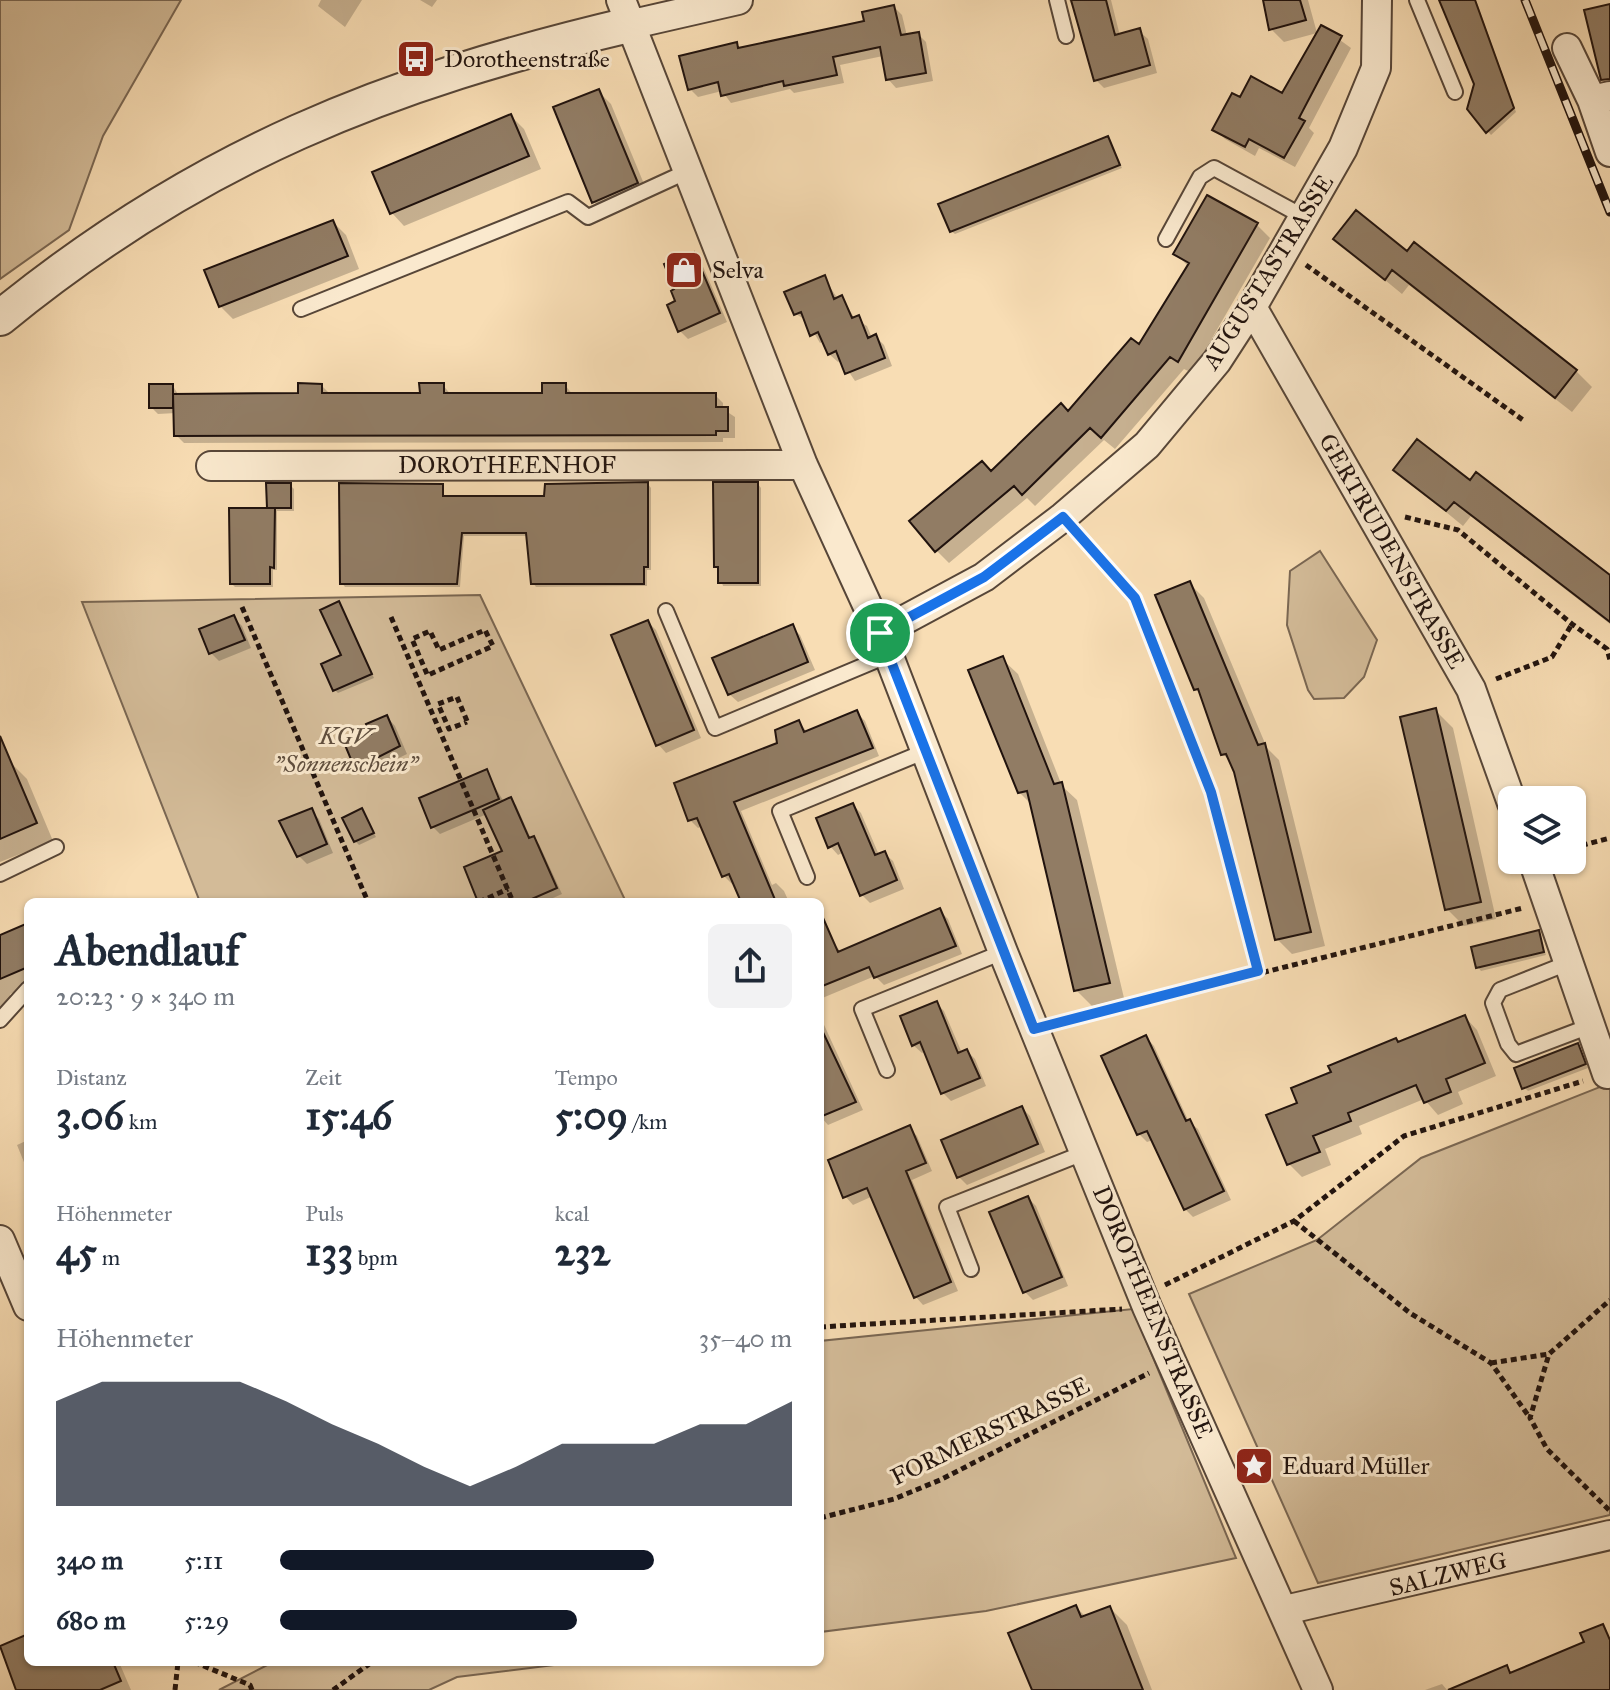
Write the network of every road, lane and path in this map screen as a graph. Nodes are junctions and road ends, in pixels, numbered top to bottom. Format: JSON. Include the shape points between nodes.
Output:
{"nodes":[{"id":1,"x":738,"y":0,"type":"edge"},
{"id":2,"x":1057,"y":0,"type":"edge"},
{"id":3,"x":1377,"y":0,"type":"edge"},
{"id":4,"x":1417,"y":0,"type":"edge"},
{"id":5,"x":627,"y":12,"type":"edge"},
{"id":6,"x":1066,"y":36,"type":"dead end"},
{"id":7,"x":1567,"y":48,"type":"dead end"},
{"id":8,"x":1455,"y":92,"type":"dead end"},
{"id":9,"x":1601,"y":98,"type":"edge"},
{"id":10,"x":1610,"y":152,"type":"edge"},
{"id":11,"x":686,"y":172,"type":"junction"},
{"id":12,"x":1304,"y":217,"type":"junction"},
{"id":13,"x":1166,"y":239,"type":"dead end"},
{"id":14,"x":1300,"y":261,"type":"dead end"},
{"id":15,"x":1252,"y":307,"type":"junction"},
{"id":16,"x":301,"y":309,"type":"dead end"},
{"id":17,"x":0,"y":318,"type":"edge"},
{"id":18,"x":1523,"y":420,"type":"dead end"},
{"id":19,"x":803,"y":465,"type":"junction"},
{"id":20,"x":211,"y":466,"type":"dead end"},
{"id":21,"x":1369,"y":509,"type":"junction"},
{"id":22,"x":1063,"y":517,"type":"junction"},
{"id":23,"x":242,"y":607,"type":"dead end"},
{"id":24,"x":666,"y":611,"type":"dead end"},
{"id":25,"x":391,"y":617,"type":"dead end"},
{"id":26,"x":1572,"y":624,"type":"junction"},
{"id":27,"x":884,"y":644,"type":"junction"},
{"id":28,"x":1610,"y":660,"type":"edge"},
{"id":29,"x":428,"y":674,"type":"joint"},
{"id":30,"x":1471,"y":689,"type":"junction"},
{"id":31,"x":467,"y":722,"type":"joint"},
{"id":32,"x":926,"y":751,"type":"junction"},
{"id":33,"x":1506,"y":786,"type":"edge"},
{"id":34,"x":1610,"y":838,"type":"edge"},
{"id":35,"x":1586,"y":844,"type":"edge"},
{"id":36,"x":56,"y":847,"type":"dead end"},
{"id":37,"x":0,"y":874,"type":"edge"},
{"id":38,"x":1538,"y":874,"type":"edge"},
{"id":39,"x":807,"y":877,"type":"dead end"},
{"id":40,"x":508,"y":889,"type":"junction"},
{"id":41,"x":366,"y":898,"type":"edge"},
{"id":42,"x":488,"y":898,"type":"edge"},
{"id":43,"x":511,"y":898,"type":"edge"},
{"id":44,"x":1547,"y":902,"type":"junction"},
{"id":45,"x":1003,"y":952,"type":"junction"},
{"id":46,"x":1568,"y":963,"type":"junction"},
{"id":47,"x":1258,"y":971,"type":"junction"},
{"id":48,"x":24,"y":993,"type":"edge"},
{"id":49,"x":0,"y":1020,"type":"edge"},
{"id":50,"x":1590,"y":1026,"type":"junction"},
{"id":51,"x":1034,"y":1029,"type":"junction"},
{"id":52,"x":887,"y":1070,"type":"dead end"},
{"id":53,"x":1607,"y":1074,"type":"joint"},
{"id":54,"x":1086,"y":1152,"type":"junction"},
{"id":55,"x":1294,"y":1221,"type":"junction"},
{"id":56,"x":0,"y":1240,"type":"edge"},
{"id":57,"x":21,"y":1269,"type":"edge"},
{"id":58,"x":971,"y":1269,"type":"dead end"},
{"id":59,"x":1610,"y":1300,"type":"edge"},
{"id":60,"x":1145,"y":1302,"type":"junction"},
{"id":61,"x":824,"y":1327,"type":"edge"},
{"id":62,"x":1549,"y":1354,"type":"junction"},
{"id":63,"x":1171,"y":1362,"type":"junction"},
{"id":64,"x":1491,"y":1363,"type":"junction"},
{"id":65,"x":1530,"y":1418,"type":"junction"},
{"id":66,"x":1610,"y":1510,"type":"edge"},
{"id":67,"x":824,"y":1517,"type":"edge"},
{"id":68,"x":1610,"y":1535,"type":"edge"},
{"id":69,"x":1285,"y":1610,"type":"junction"},
{"id":70,"x":178,"y":1666,"type":"edge"},
{"id":71,"x":204,"y":1666,"type":"edge"},
{"id":72,"x":366,"y":1666,"type":"edge"},
{"id":73,"x":175,"y":1690,"type":"edge"},
{"id":74,"x":252,"y":1690,"type":"edge"},
{"id":75,"x":333,"y":1690,"type":"edge"},
{"id":76,"x":1318,"y":1690,"type":"edge"}],
"edges":[{"from":1,"to":5,"type":"street"},
{"from":2,"to":6,"type":"lane"},
{"from":3,"to":12,"type":"street","name":"AUGUSTASTRASSE","via":[[1376,68],[1343,148]]},
{"from":4,"to":8,"type":"lane"},
{"from":5,"to":11,"type":"street","name":"DOROTHEENSTRASSE"},
{"from":5,"to":17,"type":"street","via":[[422,81],[304,127],[213,171],[58,270]]},
{"from":7,"to":9,"type":"street"},
{"from":9,"to":10,"type":"street"},
{"from":11,"to":16,"type":"lane","via":[[588,217],[568,202]]},
{"from":11,"to":19,"type":"street","name":"DOROTHEENSTRASSE"},
{"from":12,"to":13,"type":"lane","via":[[1214,168],[1200,177]]},
{"from":12,"to":15,"type":"street","name":"AUGUSTASTRASSE"},
{"from":14,"to":18,"type":"path"},
{"from":15,"to":21,"type":"street","name":"GERTRUDENSTRASSE"},
{"from":15,"to":22,"type":"street","name":"AUGUSTASTRASSE","via":[[1217,361],[1147,445]]},
{"from":19,"to":20,"type":"street","name":"DOROTHEENHOF"},
{"from":19,"to":27,"type":"street","name":"DOROTHEENSTRASSE"},
{"from":21,"to":26,"type":"path","via":[[1458,530]]},
{"from":21,"to":30,"type":"street","name":"GERTRUDENSTRASSE"},
{"from":22,"to":27,"type":"street","name":"AUGUSTASTRASSE"},
{"from":22,"to":47,"type":"path","via":[[1135,598],[1211,792]]},
{"from":23,"to":41,"type":"path"},
{"from":24,"to":27,"type":"lane","via":[[715,728]]},
{"from":25,"to":40,"type":"path"},
{"from":26,"to":28,"type":"path","via":[[1607,649]]},
{"from":26,"to":30,"type":"path","via":[[1552,657]]},
{"from":27,"to":32,"type":"street","name":"DOROTHEENSTRASSE"},
{"from":29,"to":29,"type":"path","via":[[412,639],[430,631],[439,650],[485,630],[493,646]]},
{"from":30,"to":33,"type":"street","name":"GERTRUDENSTRASSE"},
{"from":31,"to":31,"type":"path","via":[[449,729],[438,704],[457,697]]},
{"from":32,"to":39,"type":"lane","via":[[780,811]]},
{"from":32,"to":45,"type":"street","name":"DOROTHEENSTRASSE"},
{"from":34,"to":35,"type":"path"},
{"from":36,"to":37,"type":"lane"},
{"from":38,"to":44,"type":"street"},
{"from":40,"to":42,"type":"path"},
{"from":40,"to":43,"type":"path"},
{"from":44,"to":46,"type":"street"},
{"from":44,"to":47,"type":"path"},
{"from":45,"to":51,"type":"street","name":"DOROTHEENSTRASSE"},
{"from":45,"to":52,"type":"lane","via":[[862,1009]]},
{"from":46,"to":50,"type":"street"},
{"from":46,"to":50,"type":"lane","via":[[1500,990],[1493,1003],[1498,1023],[1516,1054]]},
{"from":47,"to":51,"type":"path"},
{"from":48,"to":49,"type":"lane"},
{"from":50,"to":53,"type":"street"},
{"from":51,"to":54,"type":"street","name":"DOROTHEENSTRASSE"},
{"from":53,"to":55,"type":"path","via":[[1404,1136]]},
{"from":54,"to":58,"type":"lane","via":[[947,1207]]},
{"from":54,"to":60,"type":"street","name":"DOROTHEENSTRASSE"},
{"from":55,"to":60,"type":"path"},
{"from":55,"to":64,"type":"path","via":[[1410,1313]]},
{"from":56,"to":57,"type":"street"},
{"from":59,"to":62,"type":"path"},
{"from":60,"to":61,"type":"path"},
{"from":60,"to":63,"type":"street","name":"DOROTHEENSTRASSE"},
{"from":62,"to":64,"type":"path"},
{"from":62,"to":65,"type":"path"},
{"from":63,"to":67,"type":"path","name":"FORMERSTRASSE","via":[[940,1480],[894,1499]]},
{"from":63,"to":69,"type":"street","name":"DOROTHEENSTRASSE"},
{"from":64,"to":65,"type":"path"},
{"from":65,"to":66,"type":"path","via":[[1547,1449]]},
{"from":68,"to":69,"type":"street","name":"SALZWEG"},
{"from":69,"to":76,"type":"street","name":"DOROTHEENSTRASSE"},
{"from":70,"to":73,"type":"path"},
{"from":71,"to":74,"type":"path"},
{"from":72,"to":75,"type":"path"}]}
